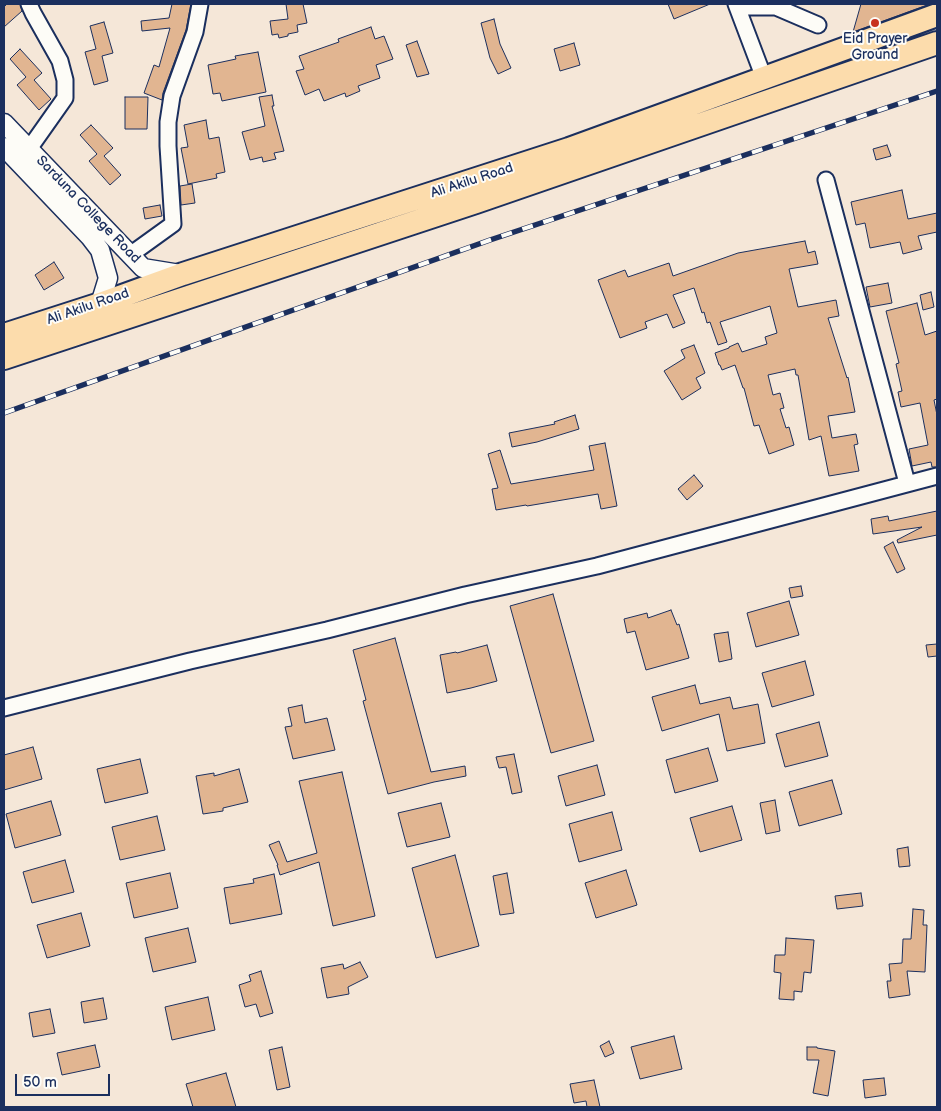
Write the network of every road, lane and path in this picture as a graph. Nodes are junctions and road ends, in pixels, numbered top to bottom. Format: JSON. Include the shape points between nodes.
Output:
{"nodes":[{"id":1,"x":30,"y":4,"type":"edge"},
{"id":2,"x":200,"y":4,"type":"edge"},
{"id":3,"x":737,"y":6,"type":"edge"},
{"id":4,"x":937,"y":15,"type":"edge"},
{"id":5,"x":818,"y":25,"type":"dead end"},
{"id":6,"x":937,"y":43,"type":"edge"},
{"id":7,"x":764,"y":78,"type":"junction"},
{"id":8,"x":4,"y":123,"type":"edge"},
{"id":9,"x":4,"y":147,"type":"edge"},
{"id":10,"x":29,"y":149,"type":"junction"},
{"id":11,"x":826,"y":180,"type":"dead end"},
{"id":12,"x":473,"y":192,"type":"junction"},
{"id":13,"x":130,"y":255,"type":"junction"},
{"id":14,"x":183,"y":274,"type":"junction"},
{"id":15,"x":100,"y":304,"type":"junction"},
{"id":16,"x":4,"y":335,"type":"edge"},
{"id":17,"x":4,"y":358,"type":"edge"},
{"id":18,"x":937,"y":476,"type":"edge"},
{"id":19,"x":907,"y":483,"type":"junction"},
{"id":20,"x":4,"y":708,"type":"edge"}],
"edges":[{"from":1,"to":10,"type":"street","via":[[60,61],[65,98]]},
{"from":2,"to":13,"type":"street","via":[[195,32],[172,96],[168,122],[173,224]]},
{"from":3,"to":5,"type":"street","via":[[776,7]]},
{"from":3,"to":7,"type":"street"},
{"from":4,"to":7,"type":"main road","name":"Ali Akilu Road"},
{"from":6,"to":12,"type":"main road","name":"Ali Akilu Road"},
{"from":7,"to":12,"type":"main road","name":"Ali Akilu Road","via":[[569,150]]},
{"from":8,"to":10,"type":"street","name":"Sarduna College Road"},
{"from":9,"to":15,"type":"street","name":"Sarduna College Road","via":[[100,250],[108,278]]},
{"from":10,"to":13,"type":"street","name":"Sarduna College Road"},
{"from":11,"to":19,"type":"street"},
{"from":12,"to":14,"type":"main road","name":"Ali Akilu Road"},
{"from":12,"to":17,"type":"main road","name":"Ali Akilu Road"},
{"from":13,"to":14,"type":"street","name":"Sarduna College Road","via":[[143,268]]},
{"from":14,"to":15,"type":"main road","name":"Ali Akilu Road"},
{"from":15,"to":16,"type":"main road","name":"Ali Akilu Road"},
{"from":18,"to":19,"type":"street"},
{"from":19,"to":20,"type":"street","via":[[597,566],[465,595]]}]}
